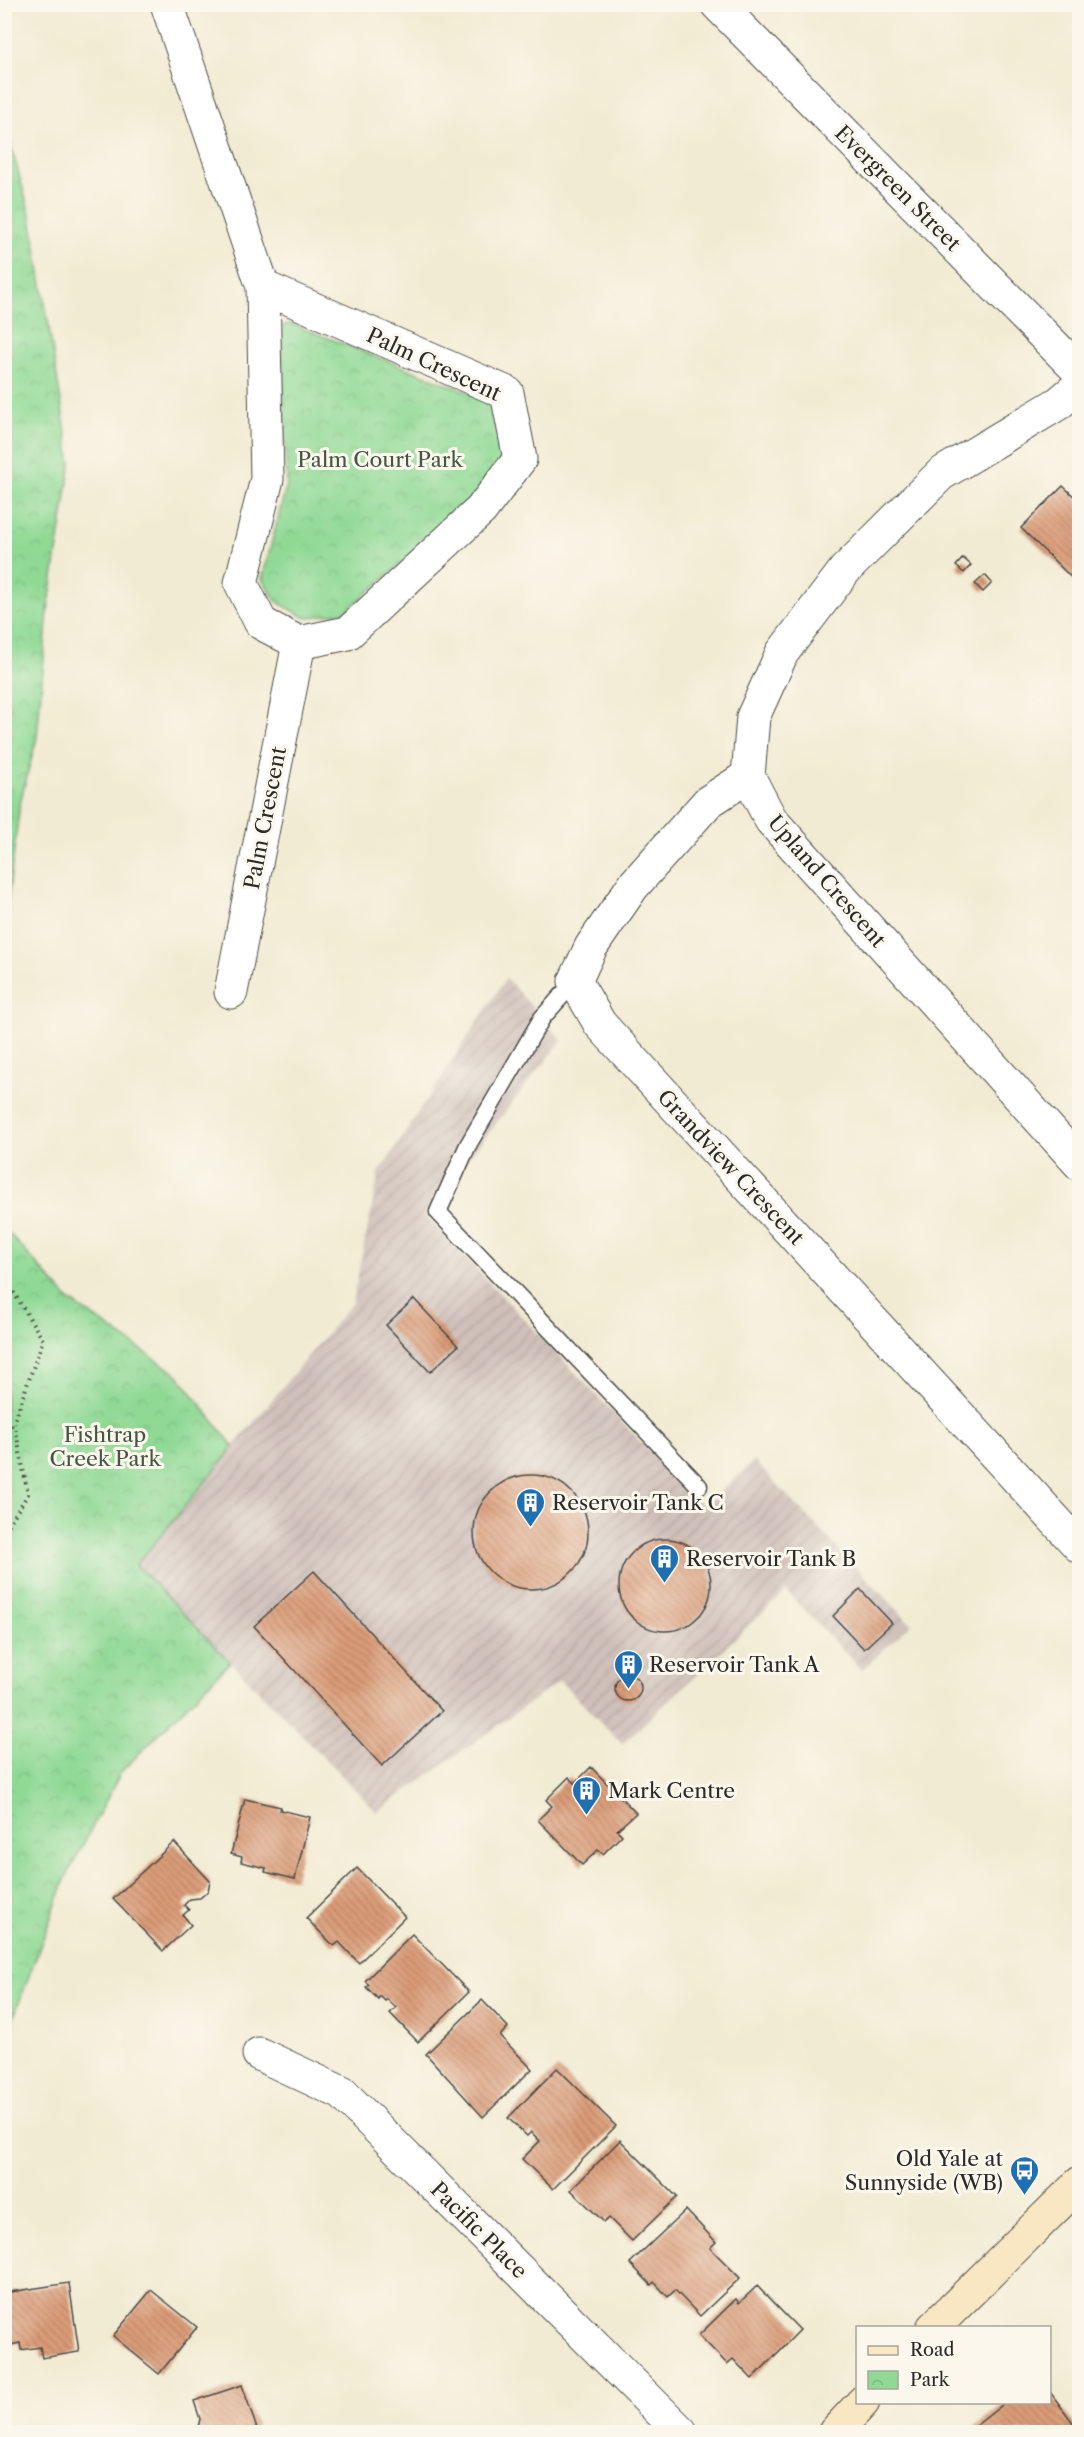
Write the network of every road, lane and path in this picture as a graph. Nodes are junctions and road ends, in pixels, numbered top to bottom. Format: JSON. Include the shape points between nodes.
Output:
{"nodes":[{"id":1,"x":167,"y":4,"type":"edge"},
{"id":2,"x":717,"y":4,"type":"edge"},
{"id":3,"x":263,"y":287,"type":"junction"},
{"id":4,"x":1080,"y":372,"type":"edge"},
{"id":5,"x":1080,"y":385,"type":"edge"},
{"id":6,"x":299,"y":643,"type":"junction"},
{"id":7,"x":748,"y":776,"type":"junction"},
{"id":8,"x":575,"y":981,"type":"junction"},
{"id":9,"x":231,"y":992,"type":"dead end"},
{"id":10,"x":1080,"y":1164,"type":"edge"},
{"id":11,"x":4,"y":1277,"type":"edge"},
{"id":12,"x":14,"y":1422,"type":"junction"},
{"id":13,"x":4,"y":1443,"type":"edge"},
{"id":14,"x":699,"y":1486,"type":"dead end"},
{"id":15,"x":4,"y":1532,"type":"edge"},
{"id":16,"x":1080,"y":1547,"type":"edge"},
{"id":17,"x":259,"y":2054,"type":"dead end"},
{"id":18,"x":1080,"y":2183,"type":"edge"},
{"id":19,"x":935,"y":2326,"type":"edge"},
{"id":20,"x":862,"y":2404,"type":"edge"},
{"id":21,"x":681,"y":2433,"type":"edge"},
{"id":22,"x":835,"y":2433,"type":"edge"}],
"edges":[{"from":1,"to":3,"type":"street"},
{"from":2,"to":4,"type":"street","name":"Evergreen Street"},
{"from":3,"to":6,"type":"street","via":[[267,479],[241,583],[261,622]]},
{"from":3,"to":6,"type":"street","name":"Palm Crescent","via":[[507,393],[520,459],[481,510],[348,633]]},
{"from":5,"to":7,"type":"street","via":[[1059,403],[941,474],[845,570],[782,653],[753,717]]},
{"from":6,"to":9,"type":"street","name":"Palm Crescent"},
{"from":7,"to":8,"type":"street","via":[[708,802],[633,886],[591,947]]},
{"from":7,"to":10,"type":"street","name":"Upland Crescent","via":[[771,820]]},
{"from":8,"to":14,"type":"lane","via":[[542,1018],[468,1145],[438,1212]]},
{"from":8,"to":16,"type":"street","name":"Grandview Crescent","via":[[600,1024]]},
{"from":11,"to":12,"type":"path","via":[[43,1340]]},
{"from":12,"to":13,"type":"path"},
{"from":12,"to":15,"type":"path","via":[[28,1494]]},
{"from":17,"to":21,"type":"street","name":"Pacific Place","via":[[342,2093]]},
{"from":18,"to":19,"type":"street"},
{"from":20,"to":22,"type":"street"}]}
